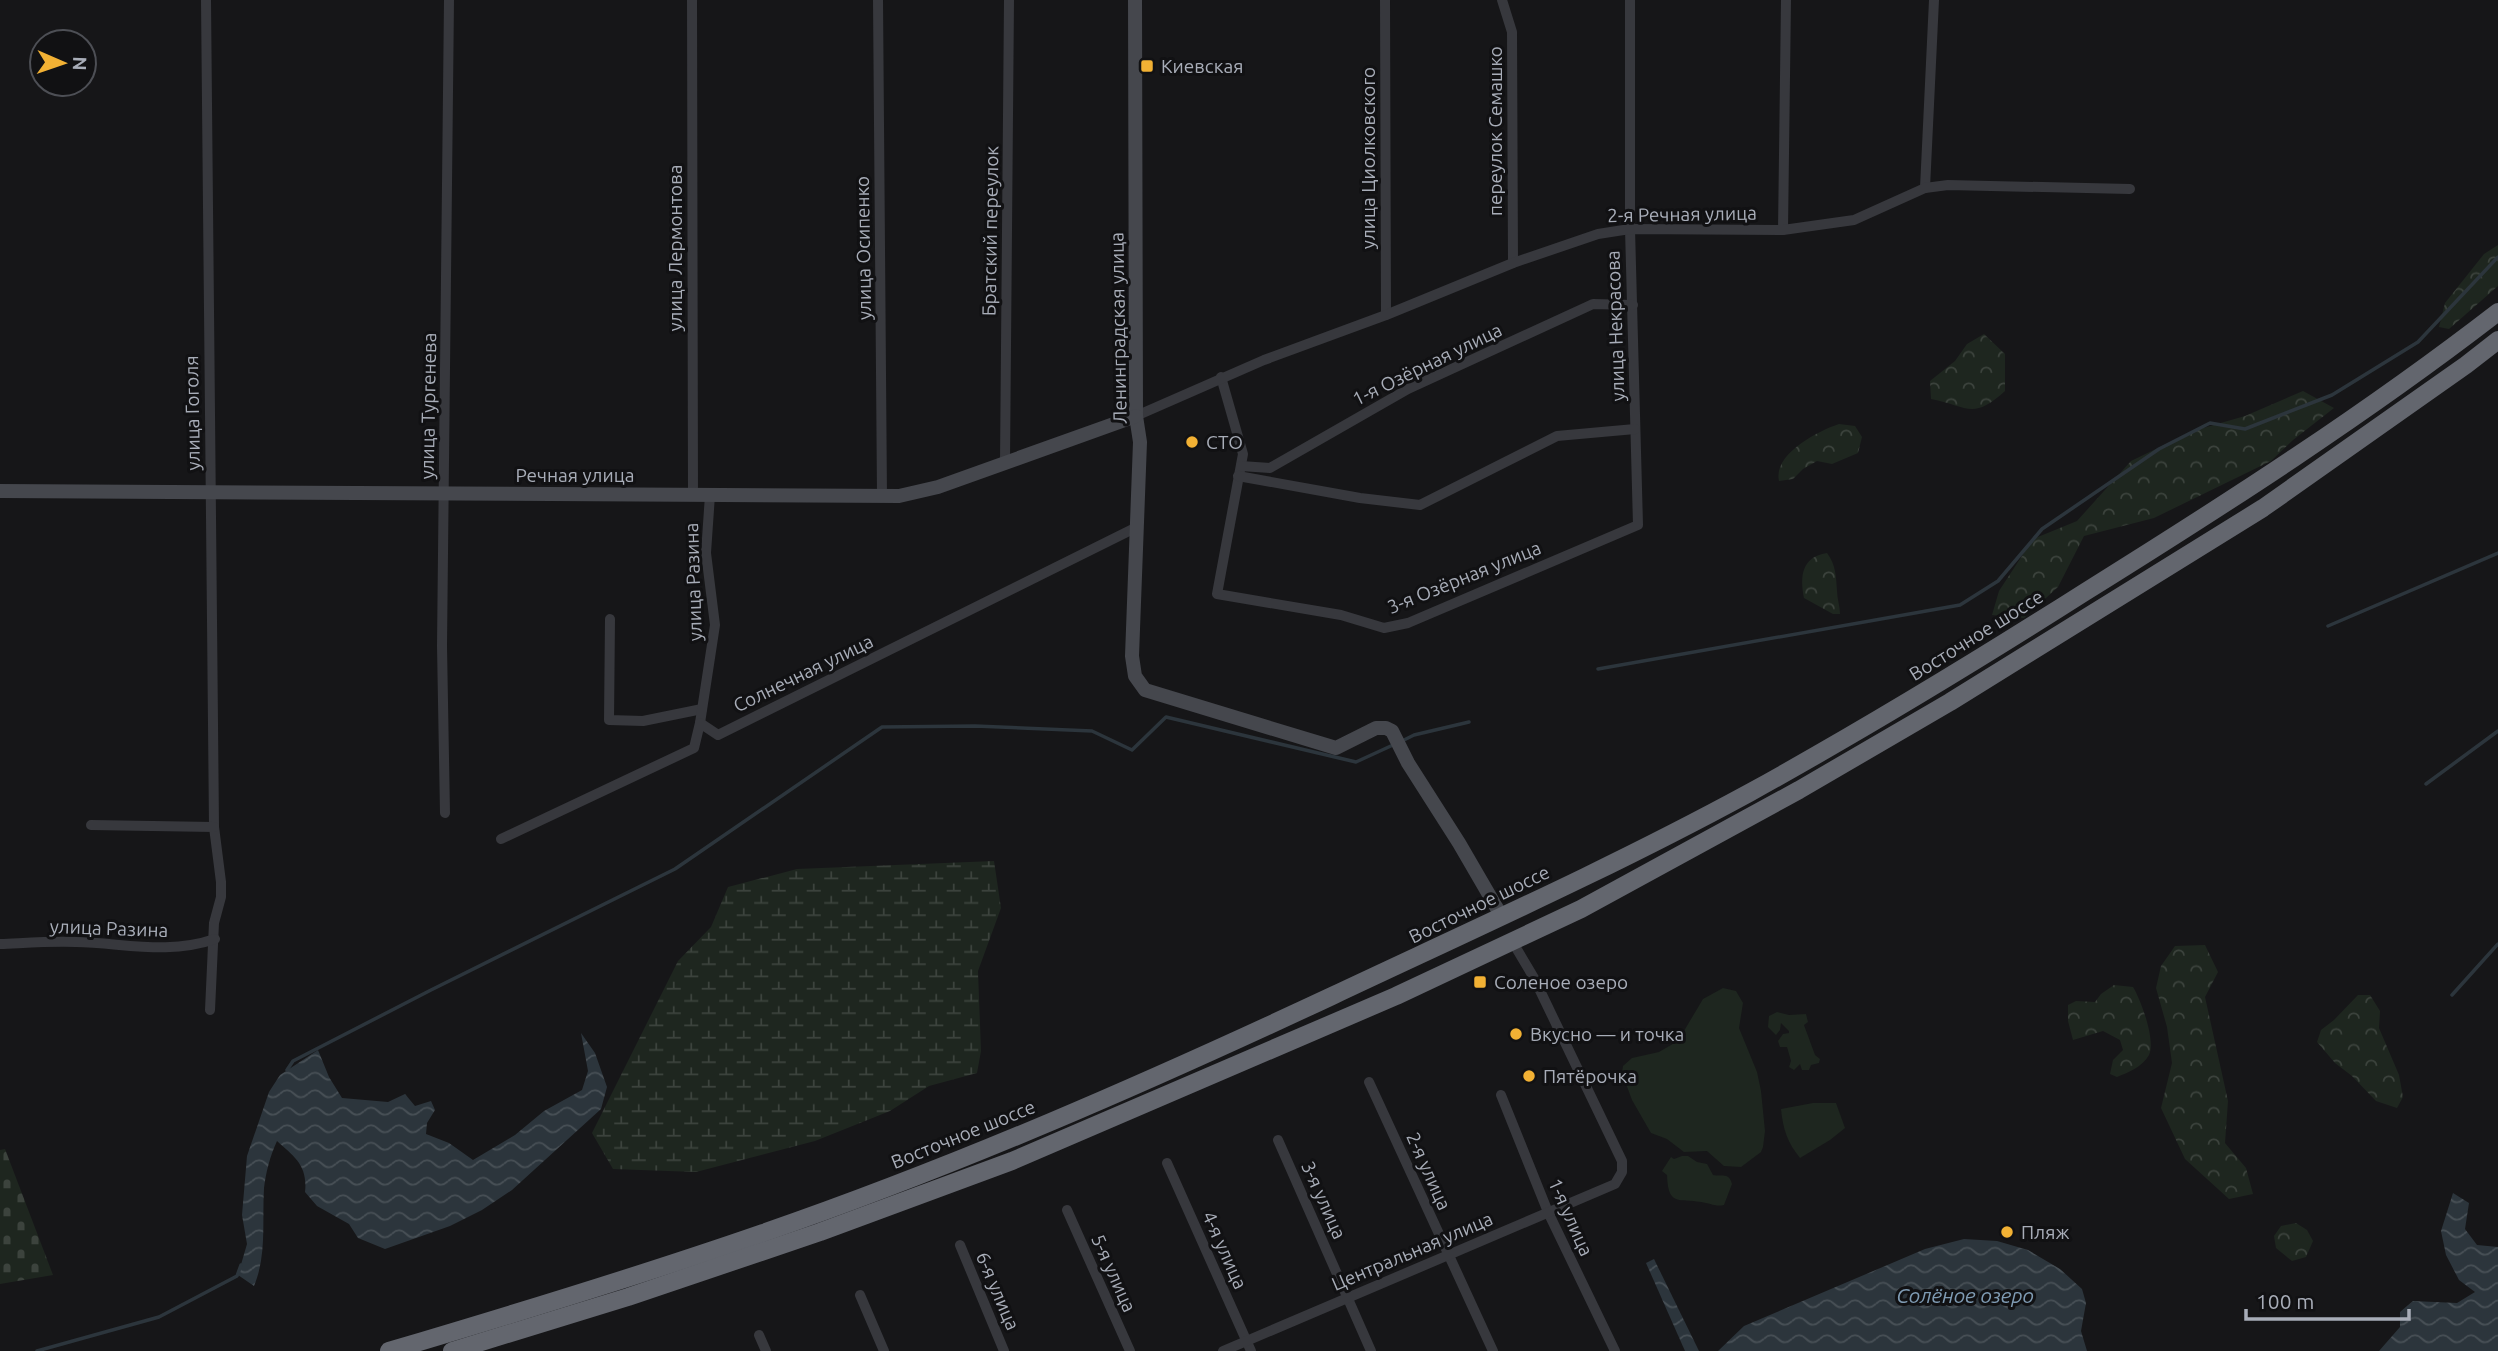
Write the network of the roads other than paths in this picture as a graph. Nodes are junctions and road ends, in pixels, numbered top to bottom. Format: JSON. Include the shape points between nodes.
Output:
{"nodes":[{"id":1,"x":206,"y":0,"type":"edge"},
{"id":2,"x":449,"y":0,"type":"edge"},
{"id":3,"x":692,"y":0,"type":"edge"},
{"id":4,"x":878,"y":0,"type":"edge"},
{"id":5,"x":1009,"y":0,"type":"edge"},
{"id":6,"x":1135,"y":0,"type":"edge"},
{"id":7,"x":1385,"y":0,"type":"edge"},
{"id":8,"x":1502,"y":0,"type":"edge"},
{"id":9,"x":1630,"y":0,"type":"edge"},
{"id":10,"x":1786,"y":0,"type":"edge"},
{"id":11,"x":1934,"y":0,"type":"edge"},
{"id":12,"x":1925,"y":188,"type":"junction"},
{"id":13,"x":2130,"y":189,"type":"dead end"},
{"id":14,"x":1630,"y":229,"type":"junction"},
{"id":15,"x":1783,"y":230,"type":"junction"},
{"id":16,"x":1513,"y":263,"type":"junction"},
{"id":17,"x":1633,"y":305,"type":"junction"},
{"id":18,"x":2498,"y":312,"type":"edge"},
{"id":19,"x":1386,"y":315,"type":"junction"},
{"id":20,"x":2498,"y":341,"type":"edge"},
{"id":21,"x":1221,"y":377,"type":"junction"},
{"id":22,"x":1136,"y":416,"type":"junction"},
{"id":23,"x":1635,"y":429,"type":"junction"},
{"id":24,"x":1005,"y":463,"type":"junction"},
{"id":25,"x":1239,"y":471,"type":"junction"},
{"id":26,"x":0,"y":491,"type":"edge"},
{"id":27,"x":211,"y":491,"type":"junction"},
{"id":28,"x":445,"y":494,"type":"junction"},
{"id":29,"x":693,"y":495,"type":"junction"},
{"id":30,"x":710,"y":495,"type":"junction"},
{"id":31,"x":882,"y":496,"type":"junction"},
{"id":32,"x":1638,"y":525,"type":"joint"},
{"id":33,"x":1137,"y":527,"type":"junction"},
{"id":34,"x":610,"y":620,"type":"dead end"},
{"id":35,"x":702,"y":709,"type":"junction"},
{"id":36,"x":700,"y":723,"type":"junction"},
{"id":37,"x":1788,"y":770,"type":"junction"},
{"id":38,"x":1798,"y":790,"type":"junction"},
{"id":39,"x":445,"y":813,"type":"dead end"},
{"id":40,"x":91,"y":825,"type":"dead end"},
{"id":41,"x":214,"y":827,"type":"junction"},
{"id":42,"x":501,"y":839,"type":"dead end"},
{"id":43,"x":1502,"y":917,"type":"junction"},
{"id":44,"x":215,"y":939,"type":"junction"},
{"id":45,"x":1512,"y":941,"type":"junction"},
{"id":46,"x":0,"y":944,"type":"edge"},
{"id":47,"x":210,"y":1010,"type":"dead end"},
{"id":48,"x":1221,"y":1048,"type":"junction"},
{"id":49,"x":1369,"y":1082,"type":"dead end"},
{"id":50,"x":1186,"y":1086,"type":"junction"},
{"id":51,"x":1501,"y":1095,"type":"dead end"},
{"id":52,"x":1278,"y":1140,"type":"dead end"},
{"id":53,"x":1167,"y":1163,"type":"dead end"},
{"id":54,"x":1067,"y":1210,"type":"dead end"},
{"id":55,"x":1548,"y":1212,"type":"junction"},
{"id":56,"x":960,"y":1245,"type":"dead end"},
{"id":57,"x":1448,"y":1255,"type":"junction"},
{"id":58,"x":860,"y":1295,"type":"dead end"},
{"id":59,"x":1347,"y":1298,"type":"junction"},
{"id":60,"x":759,"y":1335,"type":"dead end"},
{"id":61,"x":1249,"y":1346,"type":"edge"},
{"id":62,"x":389,"y":1351,"type":"edge"},
{"id":63,"x":452,"y":1351,"type":"edge"},
{"id":64,"x":766,"y":1351,"type":"edge"},
{"id":65,"x":884,"y":1351,"type":"edge"},
{"id":66,"x":1004,"y":1351,"type":"edge"},
{"id":67,"x":1130,"y":1351,"type":"edge"},
{"id":68,"x":1223,"y":1351,"type":"edge"},
{"id":69,"x":1371,"y":1351,"type":"edge"},
{"id":70,"x":1493,"y":1351,"type":"edge"},
{"id":71,"x":1615,"y":1351,"type":"edge"}],
"edges":[{"from":1,"to":27,"type":"street","name":"улица Гоголя"},
{"from":2,"to":28,"type":"street","name":"улица Тургенева"},
{"from":3,"to":29,"type":"street","name":"улица Лермонтова"},
{"from":4,"to":31,"type":"street","name":"улица Осипенко"},
{"from":5,"to":24,"type":"street","name":"Братский переулок"},
{"from":6,"to":22,"type":"street","name":"Ленинградская улица"},
{"from":7,"to":19,"type":"street","name":"улица Циолковского"},
{"from":8,"to":16,"type":"street","name":"переулок Семашко","via":[[1512,32]]},
{"from":9,"to":14,"type":"street","name":"улица Некрасова"},
{"from":10,"to":15,"type":"street"},
{"from":11,"to":12,"type":"street"},
{"from":12,"to":13,"type":"street","name":"2-я Речная улица"},
{"from":12,"to":15,"type":"street","name":"2-я Речная улица","via":[[1854,220]]},
{"from":14,"to":15,"type":"street","name":"2-я Речная улица"},
{"from":14,"to":16,"type":"street","name":"2-я Речная улица","via":[[1598,234]]},
{"from":14,"to":17,"type":"street","name":"улица Некрасова"},
{"from":16,"to":19,"type":"street","name":"2-я Речная улица"},
{"from":17,"to":23,"type":"street","name":"улица Некрасова"},
{"from":17,"to":25,"type":"street","name":"1-я Озёрная улица","via":[[1593,304],[1408,389],[1270,468]]},
{"from":18,"to":37,"type":"highway","name":"Восточное шоссе","via":[[2251,488],[1940,683]]},
{"from":19,"to":21,"type":"street","name":"2-я Речная улица"},
{"from":20,"to":38,"type":"highway","name":"Восточное шоссе","via":[[2263,508],[1950,702]]},
{"from":21,"to":22,"type":"street","name":"2-я Речная улица"},
{"from":21,"to":25,"type":"street","via":[[1243,454]]},
{"from":22,"to":24,"type":"street","name":"Речная улица"},
{"from":22,"to":33,"type":"street","name":"Ленинградская улица","via":[[1140,442]]},
{"from":23,"to":25,"type":"street","via":[[1557,436],[1420,505],[1360,498]]},
{"from":23,"to":32,"type":"street","name":"улица Некрасова"},
{"from":24,"to":31,"type":"street","name":"Речная улица","via":[[916,493]]},
{"from":25,"to":32,"type":"street","name":"3-я Озёрная улица","via":[[1217,594],[1341,615],[1384,628],[1408,623]]},
{"from":26,"to":27,"type":"street","name":"Речная улица"},
{"from":27,"to":28,"type":"street","name":"Речная улица"},
{"from":27,"to":41,"type":"street","name":"улица Гоголя"},
{"from":28,"to":29,"type":"street","name":"Речная улица"},
{"from":28,"to":39,"type":"street","name":"улица Тургенева"},
{"from":29,"to":30,"type":"street","name":"Речная улица"},
{"from":30,"to":31,"type":"street","name":"Речная улица"},
{"from":30,"to":35,"type":"street","name":"улица Разина","via":[[706,553],[715,625]]},
{"from":33,"to":36,"type":"street","name":"Солнечная улица","via":[[718,735]]},
{"from":33,"to":43,"type":"street","name":"Ленинградская улица","via":[[1132,656],[1135,676],[1144,690],[1336,748],[1376,728],[1392,731]]},
{"from":34,"to":35,"type":"street","via":[[609,720],[643,721]]},
{"from":35,"to":36,"type":"street","name":"улица Разина"},
{"from":36,"to":42,"type":"street","via":[[694,748]]},
{"from":37,"to":38,"type":"highway","via":[[1801,775]]},
{"from":37,"to":43,"type":"highway","name":"Восточное шоссе"},
{"from":38,"to":45,"type":"highway","name":"Восточное шоссе","via":[[1581,909]]},
{"from":40,"to":41,"type":"street"},
{"from":41,"to":44,"type":"street","name":"улица Гоголя","via":[[221,882]]},
{"from":43,"to":48,"type":"highway","name":"Восточное шоссе"},
{"from":44,"to":46,"type":"street","name":"улица Разина","via":[[172,948],[75,942]]},
{"from":44,"to":47,"type":"street","name":"улица Гоголя"},
{"from":45,"to":50,"type":"highway","name":"Восточное шоссе"},
{"from":45,"to":55,"type":"street","name":"Центральная улица","via":[[1622,1161],[1615,1184]]},
{"from":48,"to":50,"type":"highway","via":[[1153,1083],[1145,1094],[1156,1097]]},
{"from":48,"to":62,"type":"highway","name":"Восточное шоссе","via":[[936,1168],[766,1232]]},
{"from":49,"to":57,"type":"street","name":"2-я улица"},
{"from":50,"to":63,"type":"highway","name":"Восточное шоссе","via":[[1012,1161],[820,1232]]},
{"from":51,"to":55,"type":"street","name":"1-я улица"},
{"from":52,"to":59,"type":"street","name":"3-я улица"},
{"from":53,"to":61,"type":"street","name":"4-я улица"},
{"from":54,"to":67,"type":"street","name":"5-я улица"},
{"from":55,"to":57,"type":"street","name":"Центральная улица"},
{"from":55,"to":71,"type":"street","name":"1-я улица"},
{"from":56,"to":66,"type":"street","name":"6-я улица"},
{"from":57,"to":59,"type":"street","name":"Центральная улица"},
{"from":57,"to":70,"type":"street","name":"2-я улица"},
{"from":58,"to":65,"type":"street"},
{"from":59,"to":61,"type":"street","name":"Центральная улица"},
{"from":59,"to":69,"type":"street","name":"3-я улица"},
{"from":60,"to":64,"type":"street"},
{"from":61,"to":68,"type":"street","name":"Центральная улица"}]}
